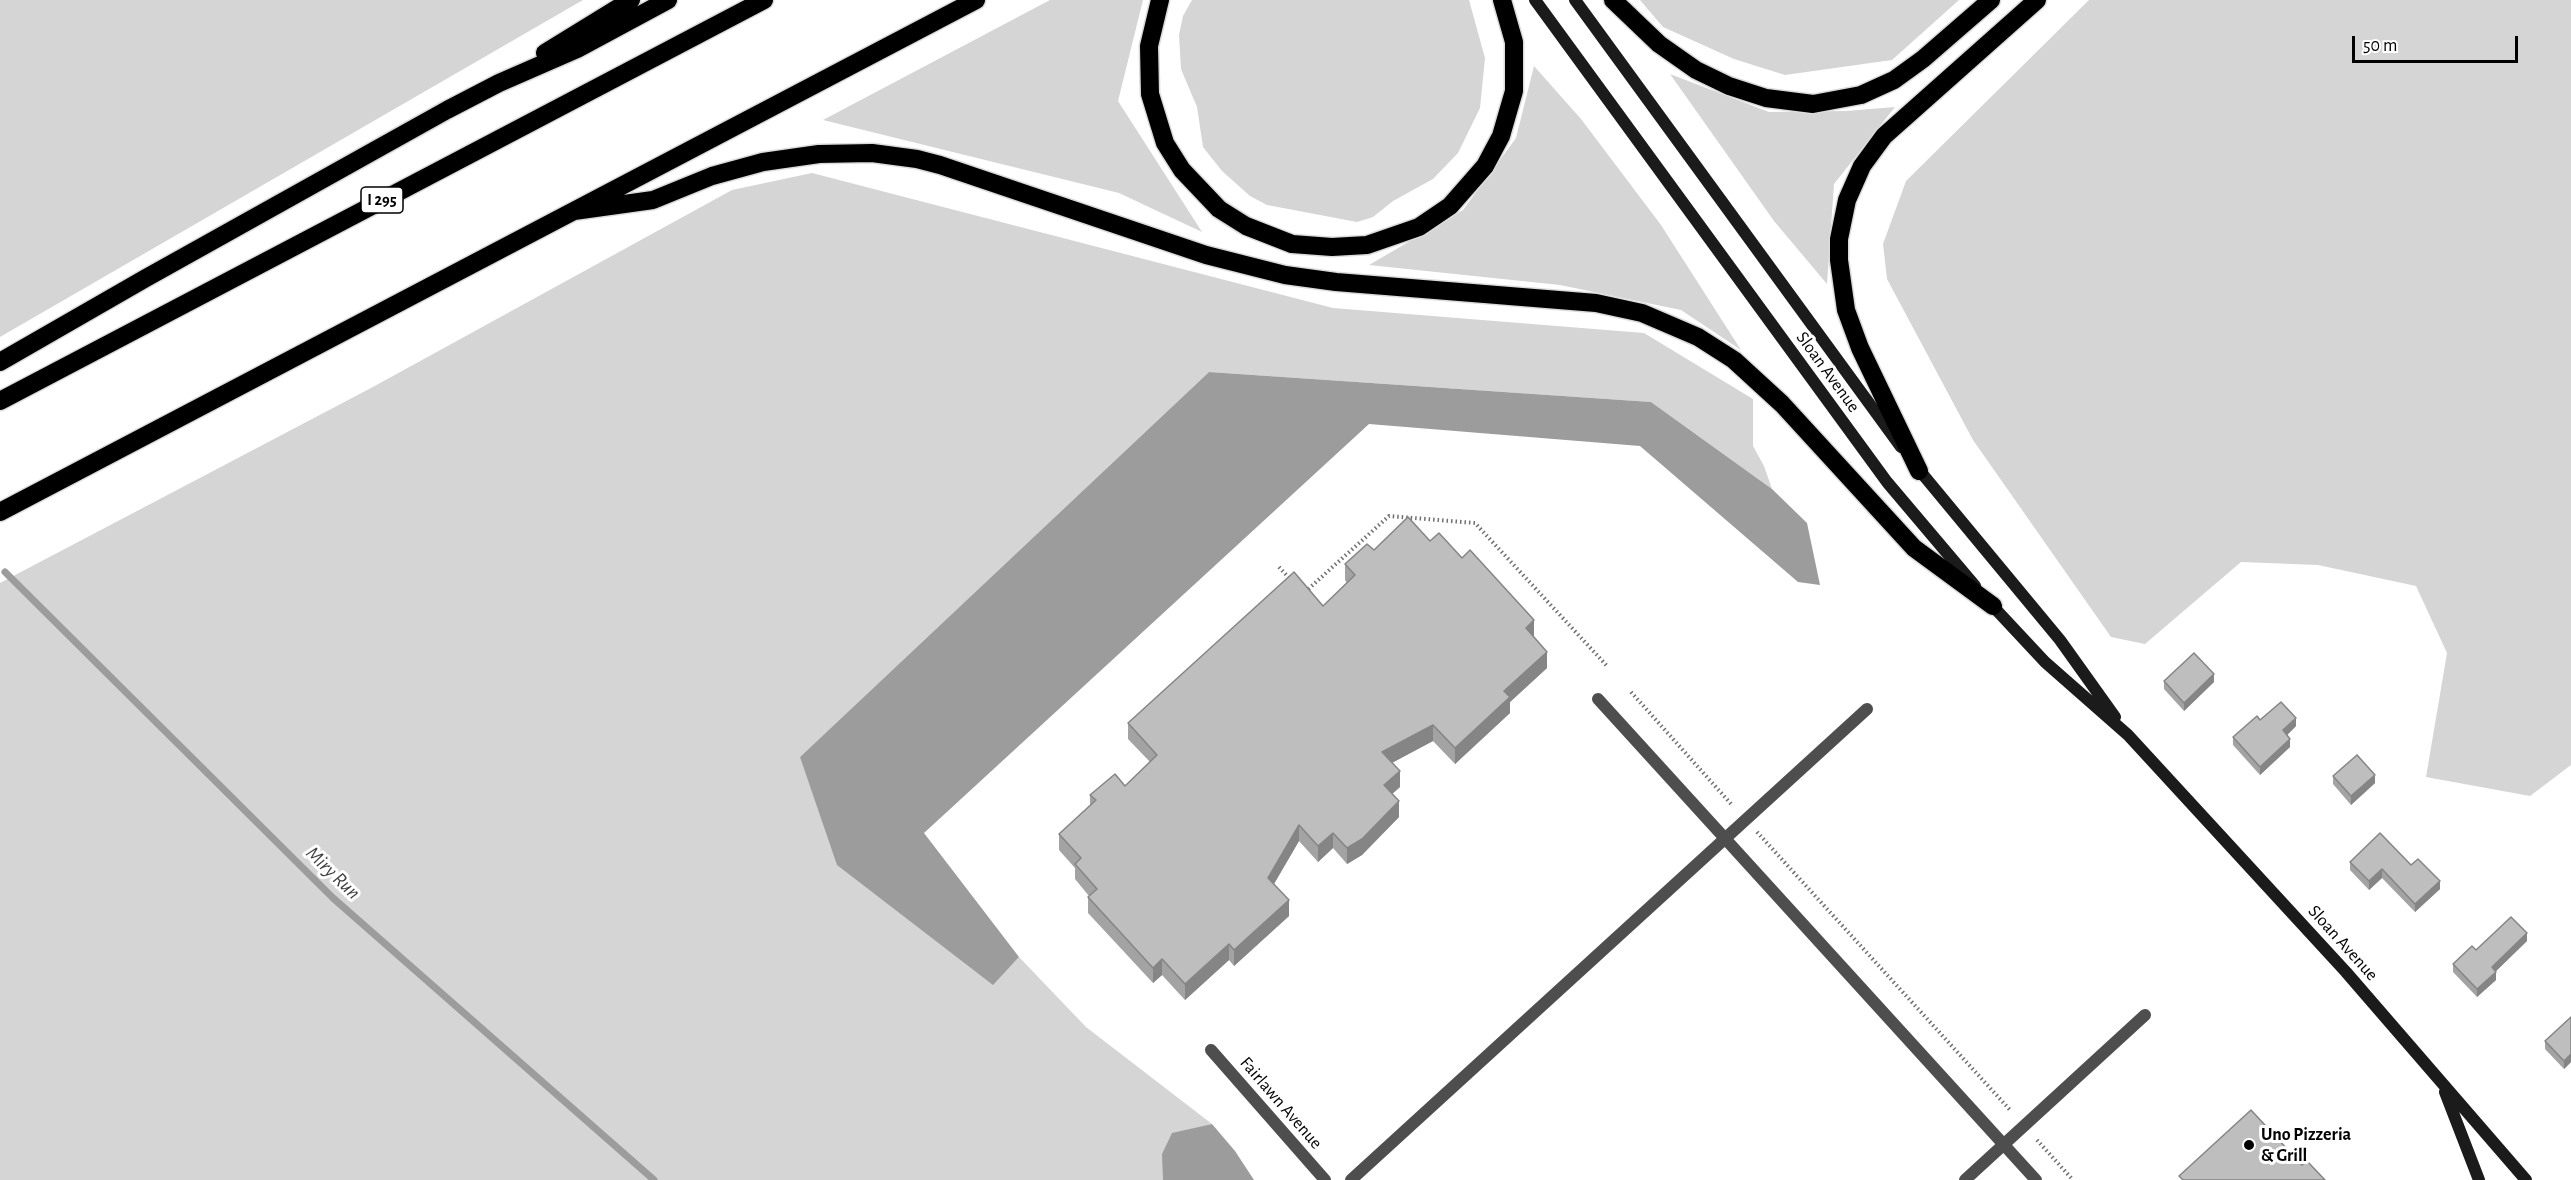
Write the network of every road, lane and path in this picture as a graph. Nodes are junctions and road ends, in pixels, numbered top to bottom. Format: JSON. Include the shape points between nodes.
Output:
{"nodes":[{"id":1,"x":631,"y":0,"type":"edge"},
{"id":2,"x":668,"y":0,"type":"edge"},
{"id":3,"x":764,"y":0,"type":"edge"},
{"id":4,"x":976,"y":0,"type":"edge"},
{"id":5,"x":1160,"y":0,"type":"edge"},
{"id":6,"x":1502,"y":0,"type":"edge"},
{"id":7,"x":1534,"y":0,"type":"edge"},
{"id":8,"x":1575,"y":0,"type":"edge"},
{"id":9,"x":1613,"y":0,"type":"edge"},
{"id":10,"x":1990,"y":0,"type":"edge"},
{"id":11,"x":2037,"y":0,"type":"edge"},
{"id":12,"x":499,"y":83,"type":"junction"},
{"id":13,"x":574,"y":211,"type":"junction"},
{"id":14,"x":0,"y":362,"type":"edge"},
{"id":15,"x":0,"y":400,"type":"edge"},
{"id":16,"x":1919,"y":471,"type":"junction"},
{"id":17,"x":0,"y":512,"type":"edge"},
{"id":18,"x":1279,"y":567,"type":"dead end"},
{"id":19,"x":1993,"y":606,"type":"junction"},
{"id":20,"x":1608,"y":667,"type":"dead end"},
{"id":21,"x":1631,"y":692,"type":"dead end"},
{"id":22,"x":1598,"y":699,"type":"dead end"},
{"id":23,"x":1867,"y":709,"type":"dead end"},
{"id":24,"x":2128,"y":735,"type":"junction"},
{"id":25,"x":1732,"y":805,"type":"dead end"},
{"id":26,"x":1757,"y":832,"type":"dead end"},
{"id":27,"x":1724,"y":840,"type":"junction"},
{"id":28,"x":2145,"y":1015,"type":"dead end"},
{"id":29,"x":1211,"y":1050,"type":"dead end"},
{"id":30,"x":2441,"y":1082,"type":"junction"},
{"id":31,"x":2011,"y":1111,"type":"dead end"},
{"id":32,"x":2037,"y":1140,"type":"dead end"},
{"id":33,"x":2003,"y":1145,"type":"junction"},
{"id":34,"x":1325,"y":1180,"type":"edge"},
{"id":35,"x":1351,"y":1180,"type":"edge"},
{"id":36,"x":1965,"y":1180,"type":"edge"},
{"id":37,"x":2036,"y":1180,"type":"edge"},
{"id":38,"x":2073,"y":1180,"type":"edge"},
{"id":39,"x":2479,"y":1180,"type":"edge"},
{"id":40,"x":2526,"y":1180,"type":"edge"}],
"edges":[{"from":1,"to":12,"type":"highway"},
{"from":2,"to":12,"type":"highway","via":[[577,49]]},
{"from":3,"to":15,"type":"highway","number":"I 295"},
{"from":4,"to":13,"type":"highway"},
{"from":5,"to":6,"type":"highway","via":[[1149,46],[1149,86],[1165,143],[1182,170],[1219,210],[1246,226],[1292,244],[1332,248],[1367,245],[1419,227],[1450,206],[1485,166],[1501,136],[1514,91],[1515,49]]},
{"from":7,"to":19,"type":"main road","name":"Sloan Avenue","via":[[1887,482]]},
{"from":8,"to":16,"type":"main road","name":"Sloan Avenue"},
{"from":9,"to":10,"type":"highway","via":[[1659,44],[1696,70],[1766,98],[1813,104],[1861,95],[1894,80]]},
{"from":11,"to":16,"type":"highway","via":[[1884,136],[1862,166],[1847,200],[1839,239],[1846,310]]},
{"from":12,"to":14,"type":"highway"},
{"from":13,"to":17,"type":"highway"},
{"from":13,"to":19,"type":"highway","via":[[653,200],[712,176],[763,162],[819,154],[872,153],[940,165],[1206,255],[1285,275],[1596,303],[1642,313],[1698,337],[1734,360],[1782,404],[1914,548]]},
{"from":16,"to":24,"type":"main road","name":"Sloan Avenue","via":[[2060,640]]},
{"from":18,"to":20,"type":"path","via":[[1304,593],[1389,516],[1475,523]]},
{"from":19,"to":24,"type":"main road","name":"Sloan Avenue","via":[[2045,662]]},
{"from":21,"to":25,"type":"path"},
{"from":22,"to":27,"type":"street"},
{"from":23,"to":27,"type":"street"},
{"from":24,"to":30,"type":"main road","name":"Sloan Avenue","via":[[2332,956]]},
{"from":26,"to":31,"type":"path"},
{"from":27,"to":33,"type":"street"},
{"from":27,"to":35,"type":"street"},
{"from":28,"to":33,"type":"street"},
{"from":29,"to":34,"type":"street","name":"Fairlawn Avenue"},
{"from":30,"to":39,"type":"main road"},
{"from":30,"to":40,"type":"main road","name":"Sloan Avenue"},
{"from":32,"to":38,"type":"path"},
{"from":33,"to":36,"type":"street"},
{"from":33,"to":37,"type":"street"}]}
